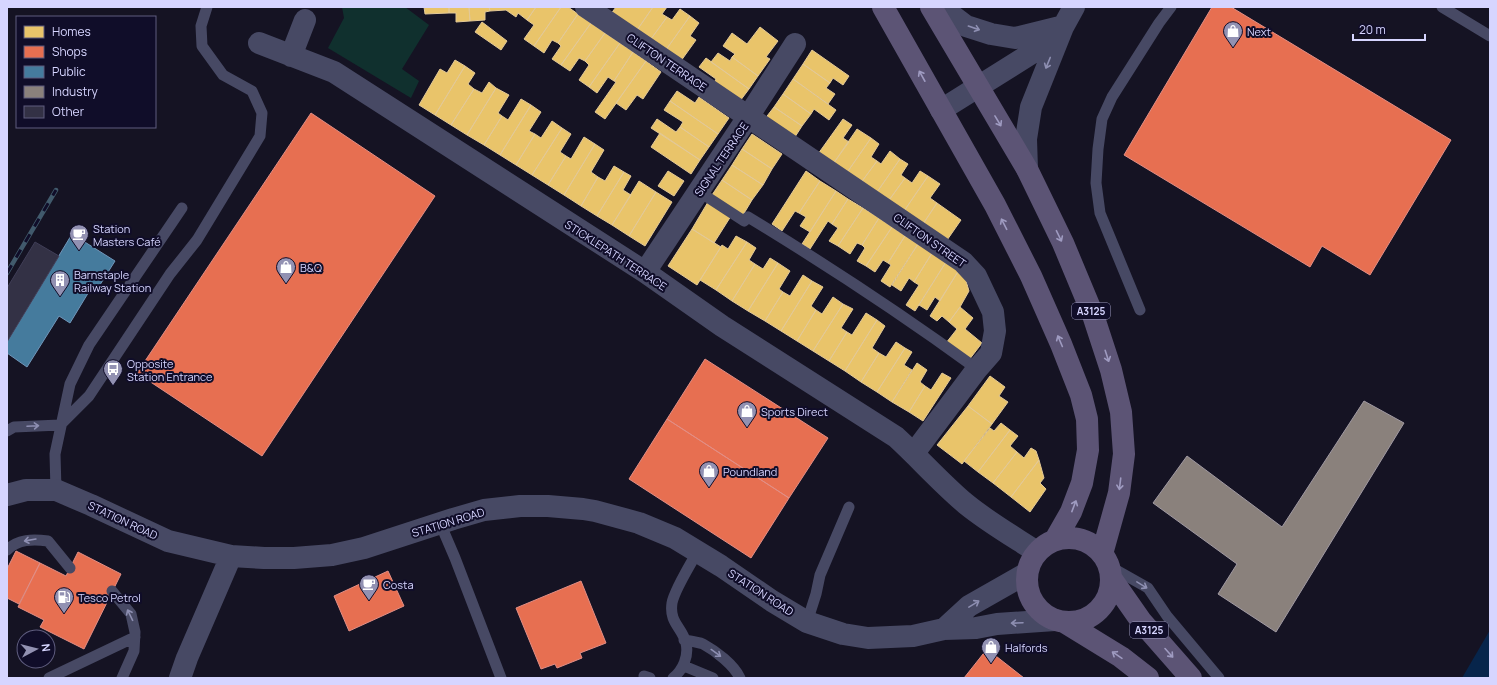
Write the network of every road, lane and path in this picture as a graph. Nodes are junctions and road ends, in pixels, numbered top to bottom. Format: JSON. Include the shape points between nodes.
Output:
{"nodes":[{"id":1,"x":207,"y":7,"type":"edge"},
{"id":2,"x":586,"y":7,"type":"edge"},
{"id":3,"x":883,"y":7,"type":"edge"},
{"id":4,"x":931,"y":7,"type":"edge"},
{"id":5,"x":942,"y":7,"type":"edge"},
{"id":6,"x":1074,"y":7,"type":"edge"},
{"id":7,"x":1171,"y":7,"type":"edge"},
{"id":8,"x":1442,"y":7,"type":"edge"},
{"id":9,"x":305,"y":20,"type":"dead end"},
{"id":10,"x":1063,"y":27,"type":"junction"},
{"id":11,"x":1490,"y":36,"type":"edge"},
{"id":12,"x":259,"y":44,"type":"dead end"},
{"id":13,"x":795,"y":44,"type":"dead end"},
{"id":14,"x":291,"y":56,"type":"junction"},
{"id":15,"x":978,"y":87,"type":"junction"},
{"id":16,"x":941,"y":110,"type":"junction"},
{"id":17,"x":748,"y":117,"type":"junction"},
{"id":18,"x":1027,"y":169,"type":"junction"},
{"id":19,"x":698,"y":191,"type":"junction"},
{"id":20,"x":182,"y":208,"type":"dead end"},
{"id":21,"x":645,"y":272,"type":"junction"},
{"id":22,"x":1140,"y":310,"type":"dead end"},
{"id":23,"x":977,"y":369,"type":"junction"},
{"id":24,"x":60,"y":425,"type":"junction"},
{"id":25,"x":7,"y":431,"type":"edge"},
{"id":26,"x":914,"y":454,"type":"junction"},
{"id":27,"x":56,"y":490,"type":"junction"},
{"id":28,"x":7,"y":495,"type":"edge"},
{"id":29,"x":849,"y":507,"type":"dead end"},
{"id":30,"x":440,"y":523,"type":"junction"},
{"id":31,"x":1055,"y":540,"type":"junction"},
{"id":32,"x":7,"y":550,"type":"edge"},
{"id":33,"x":698,"y":551,"type":"junction"},
{"id":34,"x":1037,"y":552,"type":"junction"},
{"id":35,"x":231,"y":556,"type":"junction"},
{"id":36,"x":1107,"y":566,"type":"junction"},
{"id":37,"x":70,"y":568,"type":"dead end"},
{"id":38,"x":1028,"y":574,"type":"junction"},
{"id":39,"x":112,"y":591,"type":"dead end"},
{"id":40,"x":1060,"y":621,"type":"junction"},
{"id":41,"x":808,"y":622,"type":"junction"},
{"id":42,"x":944,"y":629,"type":"junction"},
{"id":43,"x":135,"y":637,"type":"junction"},
{"id":44,"x":684,"y":640,"type":"junction"},
{"id":45,"x":684,"y":666,"type":"junction"},
{"id":46,"x":49,"y":678,"type":"edge"},
{"id":47,"x":122,"y":678,"type":"edge"},
{"id":48,"x":180,"y":678,"type":"edge"},
{"id":49,"x":501,"y":678,"type":"edge"},
{"id":50,"x":673,"y":678,"type":"edge"},
{"id":51,"x":713,"y":678,"type":"edge"},
{"id":52,"x":740,"y":678,"type":"edge"},
{"id":53,"x":1148,"y":678,"type":"edge"},
{"id":54,"x":1191,"y":678,"type":"edge"},
{"id":55,"x":1219,"y":678,"type":"edge"}],
"edges":[{"from":1,"to":24,"type":"lane","via":[[201,26],[202,46],[223,75],[252,91],[262,113],[260,136],[197,240],[170,274],[88,396]]},
{"from":2,"to":17,"type":"street","name":"CLIFTON TERRACE"},
{"from":16,"to":3,"type":"main road","one_way":true},
{"from":4,"to":15,"type":"main road","number":"A3125"},
{"from":5,"to":10,"type":"street","one_way":true,"via":[[966,26],[1015,38]]},
{"from":6,"to":10,"type":"street"},
{"from":7,"to":22,"type":"lane","via":[[1112,97],[1102,119],[1098,149],[1096,183],[1100,213]]},
{"from":8,"to":11,"type":"lane"},
{"from":9,"to":14,"type":"street"},
{"from":10,"to":15,"type":"street","via":[[1032,53]]},
{"from":10,"to":18,"type":"street","one_way":true,"via":[[1031,107],[1026,139]]},
{"from":12,"to":14,"type":"street","name":"STICKLEPATH TERRACE"},
{"from":13,"to":17,"type":"street","name":"SIGNAL TERRACE"},
{"from":14,"to":21,"type":"street","name":"STICKLEPATH TERRACE","via":[[334,72]]},
{"from":15,"to":16,"type":"street"},
{"from":15,"to":18,"type":"main road","number":"A3125","one_way":true},
{"from":31,"to":16,"type":"main road","one_way":true,"via":[[1071,512],[1082,483],[1088,450],[1087,419],[1081,395],[1031,276],[995,205]]},
{"from":17,"to":19,"type":"street","name":"SIGNAL TERRACE"},
{"from":17,"to":23,"type":"street","name":"CLIFTON STREET","via":[[969,268],[976,276],[993,312],[995,331],[992,352]]},
{"from":18,"to":36,"type":"main road","number":"A3125","one_way":true,"via":[[1093,315],[1111,370],[1121,412],[1124,454]]},
{"from":19,"to":21,"type":"street","name":"SIGNAL TERRACE"},
{"from":19,"to":23,"type":"lane","via":[[744,221],[748,217],[804,250],[904,316]]},
{"from":20,"to":24,"type":"lane","via":[[89,345],[70,384]]},
{"from":21,"to":26,"type":"street","name":"STICKLEPATH TERRACE","via":[[722,326],[876,423]]},
{"from":23,"to":26,"type":"street","name":"CLIFTON STREET"},
{"from":25,"to":24,"type":"lane","one_way":true,"via":[[14,428]]},
{"from":24,"to":27,"type":"lane","via":[[55,454]]},
{"from":26,"to":34,"type":"street","name":"STICKLEPATH TERRACE","via":[[967,505]]},
{"from":27,"to":28,"type":"street","name":"STATION ROAD","via":[[26,490]]},
{"from":27,"to":35,"type":"street","name":"STATION ROAD","via":[[168,541]]},
{"from":29,"to":41,"type":"lane","via":[[820,575]]},
{"from":30,"to":33,"type":"street","name":"STATION ROAD","via":[[484,510],[520,506],[583,509],[639,523]]},
{"from":30,"to":35,"type":"street","name":"STATION ROAD","via":[[364,548],[332,555],[294,558]]},
{"from":30,"to":49,"type":"lane"},
{"from":31,"to":34,"type":"main road"},
{"from":31,"to":36,"type":"main road","via":[[1081,539],[1093,545]]},
{"from":37,"to":32,"type":"lane","one_way":true,"via":[[48,541],[33,539],[13,544]]},
{"from":33,"to":41,"type":"street","name":"STATION ROAD"},
{"from":33,"to":44,"type":"lane","via":[[672,602],[672,616]]},
{"from":34,"to":38,"type":"main road"},
{"from":35,"to":48,"type":"street"},
{"from":36,"to":40,"type":"main road","via":[[1110,593],[1103,606],[1085,619]]},
{"from":36,"to":54,"type":"main road","number":"A3125","one_way":true,"via":[[1141,621]]},
{"from":36,"to":55,"type":"lane","one_way":true,"via":[[1148,588],[1167,616]]},
{"from":38,"to":40,"type":"main road","via":[[1028,588],[1033,602],[1042,613]]},
{"from":42,"to":38,"type":"street","name":"STATION ROAD","one_way":true,"via":[[969,606]]},
{"from":43,"to":39,"type":"lane","one_way":true,"via":[[131,614]]},
{"from":40,"to":42,"type":"street","name":"STATION ROAD","one_way":true},
{"from":53,"to":40,"type":"main road","one_way":true,"via":[[1121,657]]},
{"from":41,"to":42,"type":"street","name":"STATION ROAD","via":[[843,634],[868,638],[913,636]]},
{"from":43,"to":46,"type":"lane"},
{"from":43,"to":47,"type":"lane","via":[[134,651]]},
{"from":44,"to":45,"type":"lane"},
{"from":44,"to":52,"type":"lane","one_way":true,"via":[[708,648],[736,670]]},
{"from":45,"to":50,"type":"lane"},
{"from":45,"to":51,"type":"lane"}]}
